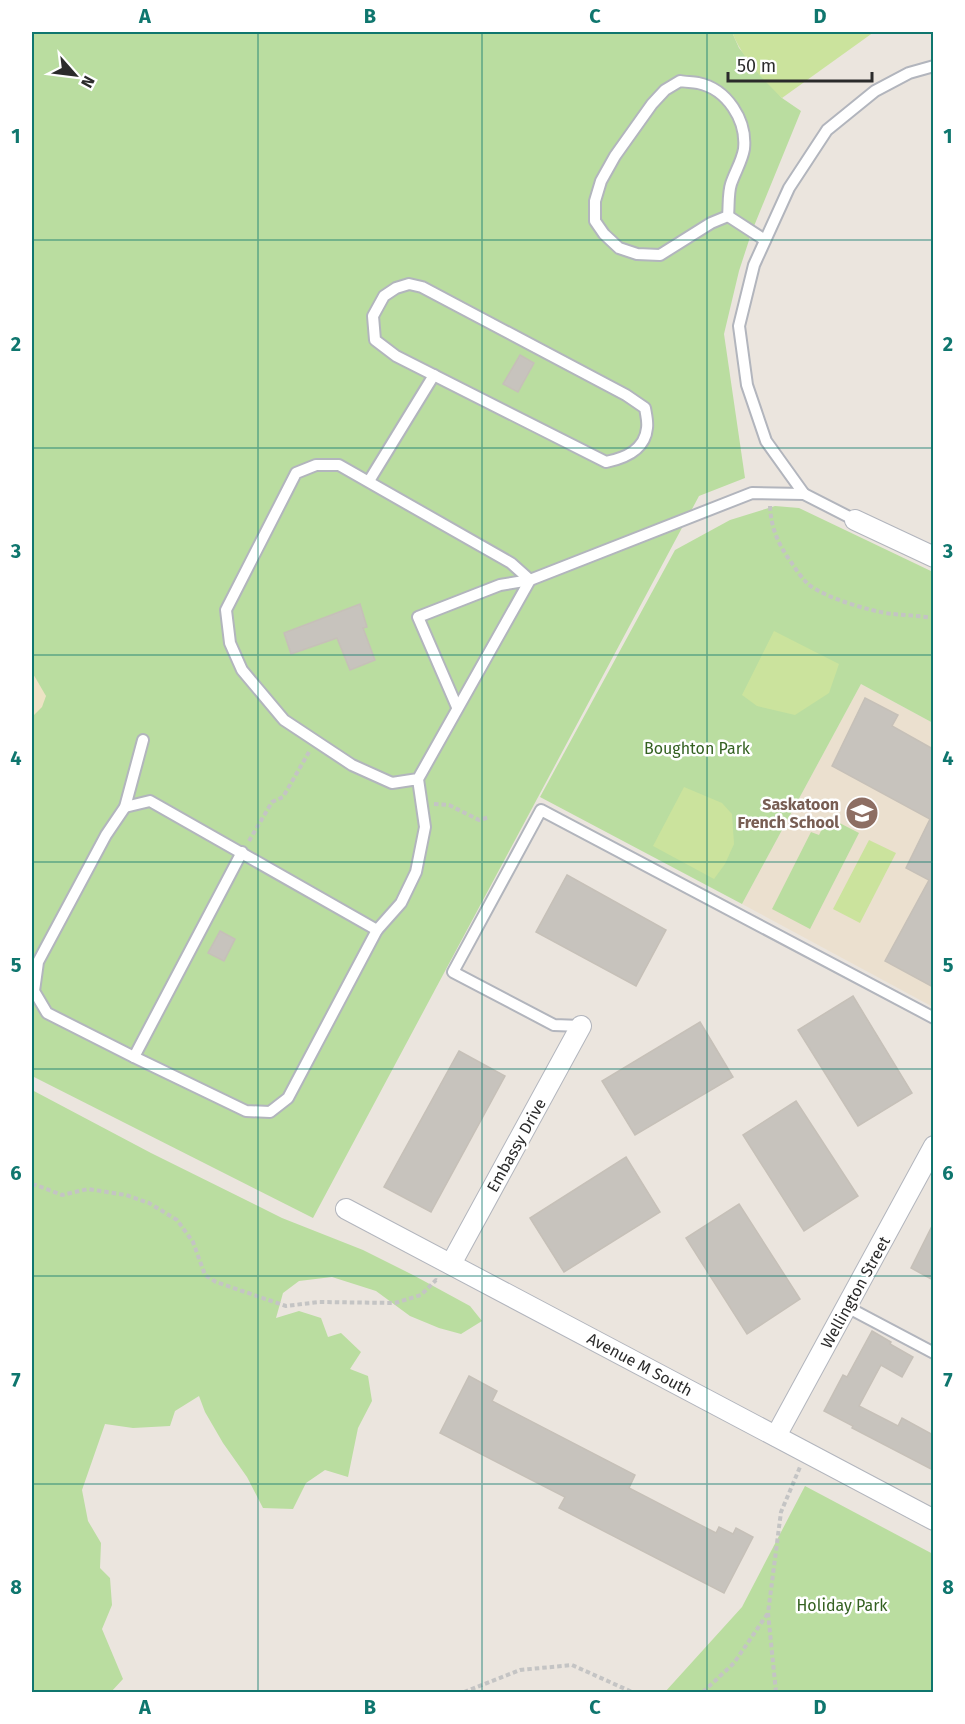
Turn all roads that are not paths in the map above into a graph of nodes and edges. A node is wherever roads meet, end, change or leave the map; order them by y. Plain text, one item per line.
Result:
1 (933, 66) edge
2 (728, 216) junction
3 (765, 240) junction
4 (434, 375) junction
5 (369, 481) junction
6 (804, 494) junction
7 (855, 519) joint
8 (933, 557) edge
9 (530, 580) junction
10 (457, 707) junction
11 (143, 740) dead end
12 (418, 778) junction
13 (125, 807) junction
14 (242, 852) junction
15 (377, 930) junction
16 (933, 1018) edge
17 (581, 1026) joint
18 (134, 1058) junction
19 (933, 1146) edge
20 (926, 1177) edge
21 (346, 1209) dead end
22 (451, 1264) junction
23 (847, 1307) junction
24 (933, 1353) edge
25 (776, 1436) junction
26 (933, 1520) edge

1 - 3 lane
2 - 2 lane
2 - 3 lane
3 - 6 lane
4 - 4 lane
4 - 5 lane
5 - 9 lane
5 - 12 lane
6 - 7 lane
6 - 9 lane
7 - 8 street
9 - 10 lane
9 - 10 lane
10 - 12 lane
11 - 13 lane
12 - 15 lane
13 - 14 lane
13 - 18 lane
14 - 15 lane
14 - 18 lane
15 - 18 lane
16 - 17 lane
17 - 22 street, Embassy Drive
19 - 20 street, Wellington Street
20 - 23 street, Wellington Street
21 - 22 street, Avenue M South
22 - 25 street, Avenue M South
23 - 24 lane
23 - 25 street, Wellington Street
25 - 26 street, Avenue M South

